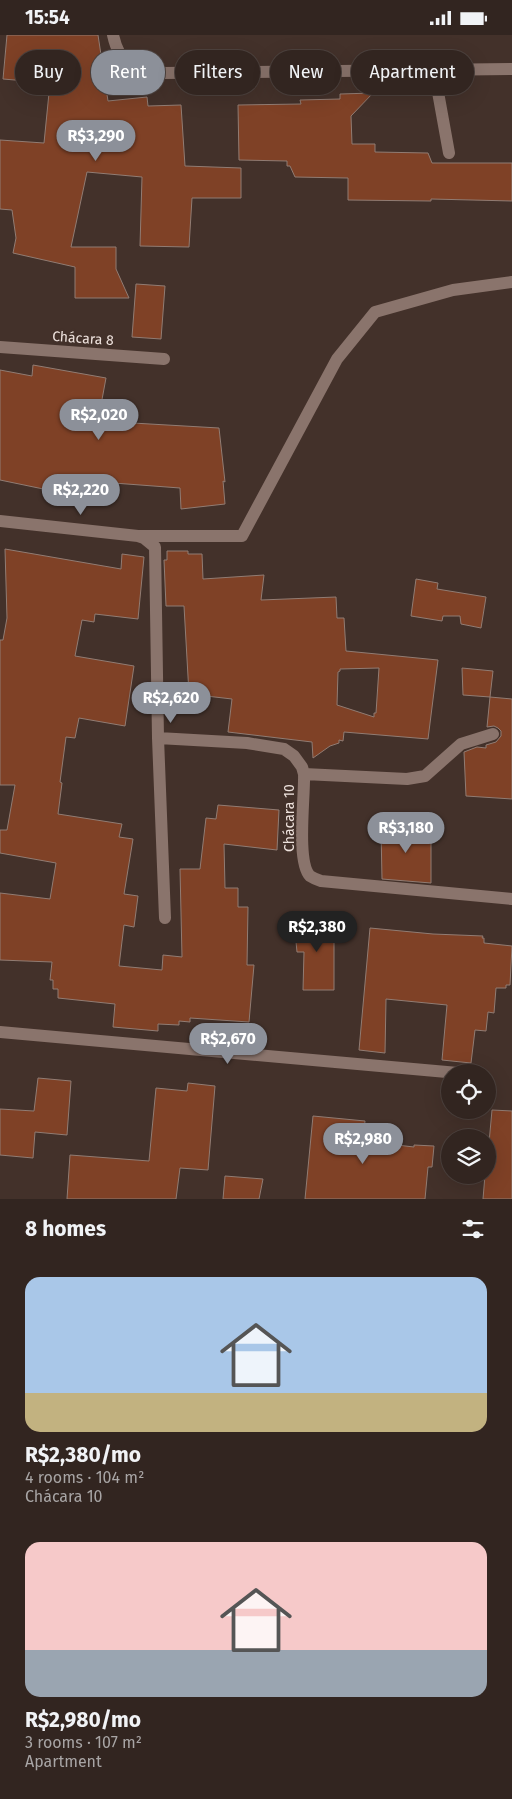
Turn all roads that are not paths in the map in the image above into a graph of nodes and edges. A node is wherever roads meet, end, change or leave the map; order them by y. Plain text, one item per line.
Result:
1 (112, 35) edge
2 (474, 69) edge
3 (512, 69) edge
4 (351, 71) edge
5 (439, 95) edge
6 (449, 153) dead end
7 (512, 282) edge
8 (0, 347) edge
9 (164, 359) dead end
10 (0, 521) edge
11 (138, 536) junction
12 (493, 734) dead end
13 (158, 738) junction
14 (304, 774) junction
15 (512, 899) edge
16 (165, 918) dead end
17 (0, 1032) edge
18 (441, 1071) edge

1 - 4 street
2 - 3 street
5 - 6 street
7 - 11 street
8 - 9 street, Chácara 8
10 - 11 street
11 - 13 street
12 - 14 street
13 - 14 street, Chácara 10
13 - 16 street
14 - 15 street, Chácara 10
17 - 18 street

